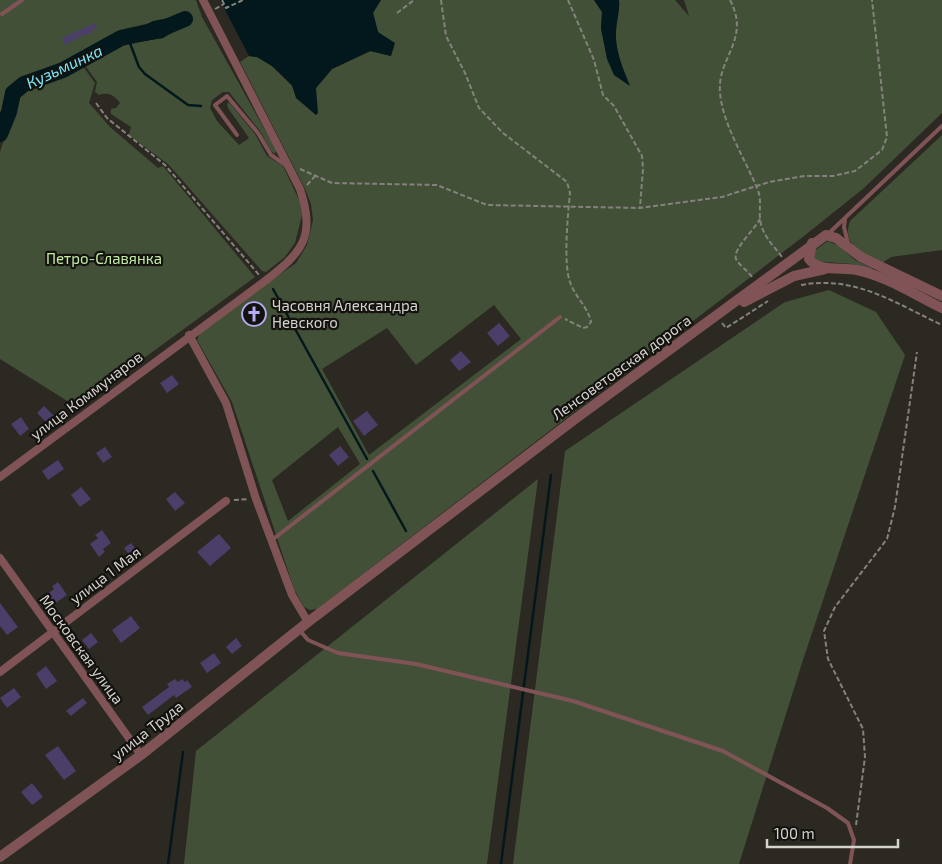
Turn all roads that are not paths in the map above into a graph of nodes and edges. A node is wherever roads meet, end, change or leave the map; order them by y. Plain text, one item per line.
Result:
1 (22, 0) edge
2 (203, 0) edge
3 (2, 14) dead end
4 (942, 126) edge
5 (237, 135) dead end
6 (289, 167) junction
7 (845, 219) junction
8 (826, 235) junction
9 (812, 243) junction
10 (854, 253) junction
11 (831, 267) junction
12 (942, 296) edge
13 (942, 308) edge
14 (717, 316) junction
15 (560, 317) road end
16 (189, 335) junction
17 (0, 477) edge
18 (227, 500) road end
19 (272, 540) junction
20 (0, 558) edge
21 (308, 622) junction
22 (53, 632) junction
23 (302, 633) dead end
24 (0, 672) edge
25 (141, 755) junction
26 (0, 857) edge
27 (850, 864) edge

1 - 3 lane
2 - 6 street, улица Коммунаров
4 - 7 lane, Ленсоветовская дорога
5 - 6 lane
6 - 16 street, улица Коммунаров
7 - 8 lane, Ленсоветовская дорога
7 - 10 lane
8 - 9 street, Ленсоветовская дорога
8 - 10 street
9 - 11 street
9 - 14 street, Ленсоветовская дорога
10 - 12 street
11 - 13 street
11 - 14 street
14 - 21 street, Ленсоветовская дорога
15 - 19 lane
16 - 17 street, улица Коммунаров
16 - 19 street
18 - 22 street, улица 1 Мая
19 - 21 street
20 - 22 street, Московская улица
21 - 25 street, улица Труда
22 - 24 street, улица 1 Мая
22 - 25 street, Московская улица
23 - 27 lane
25 - 26 street, улица Труда

